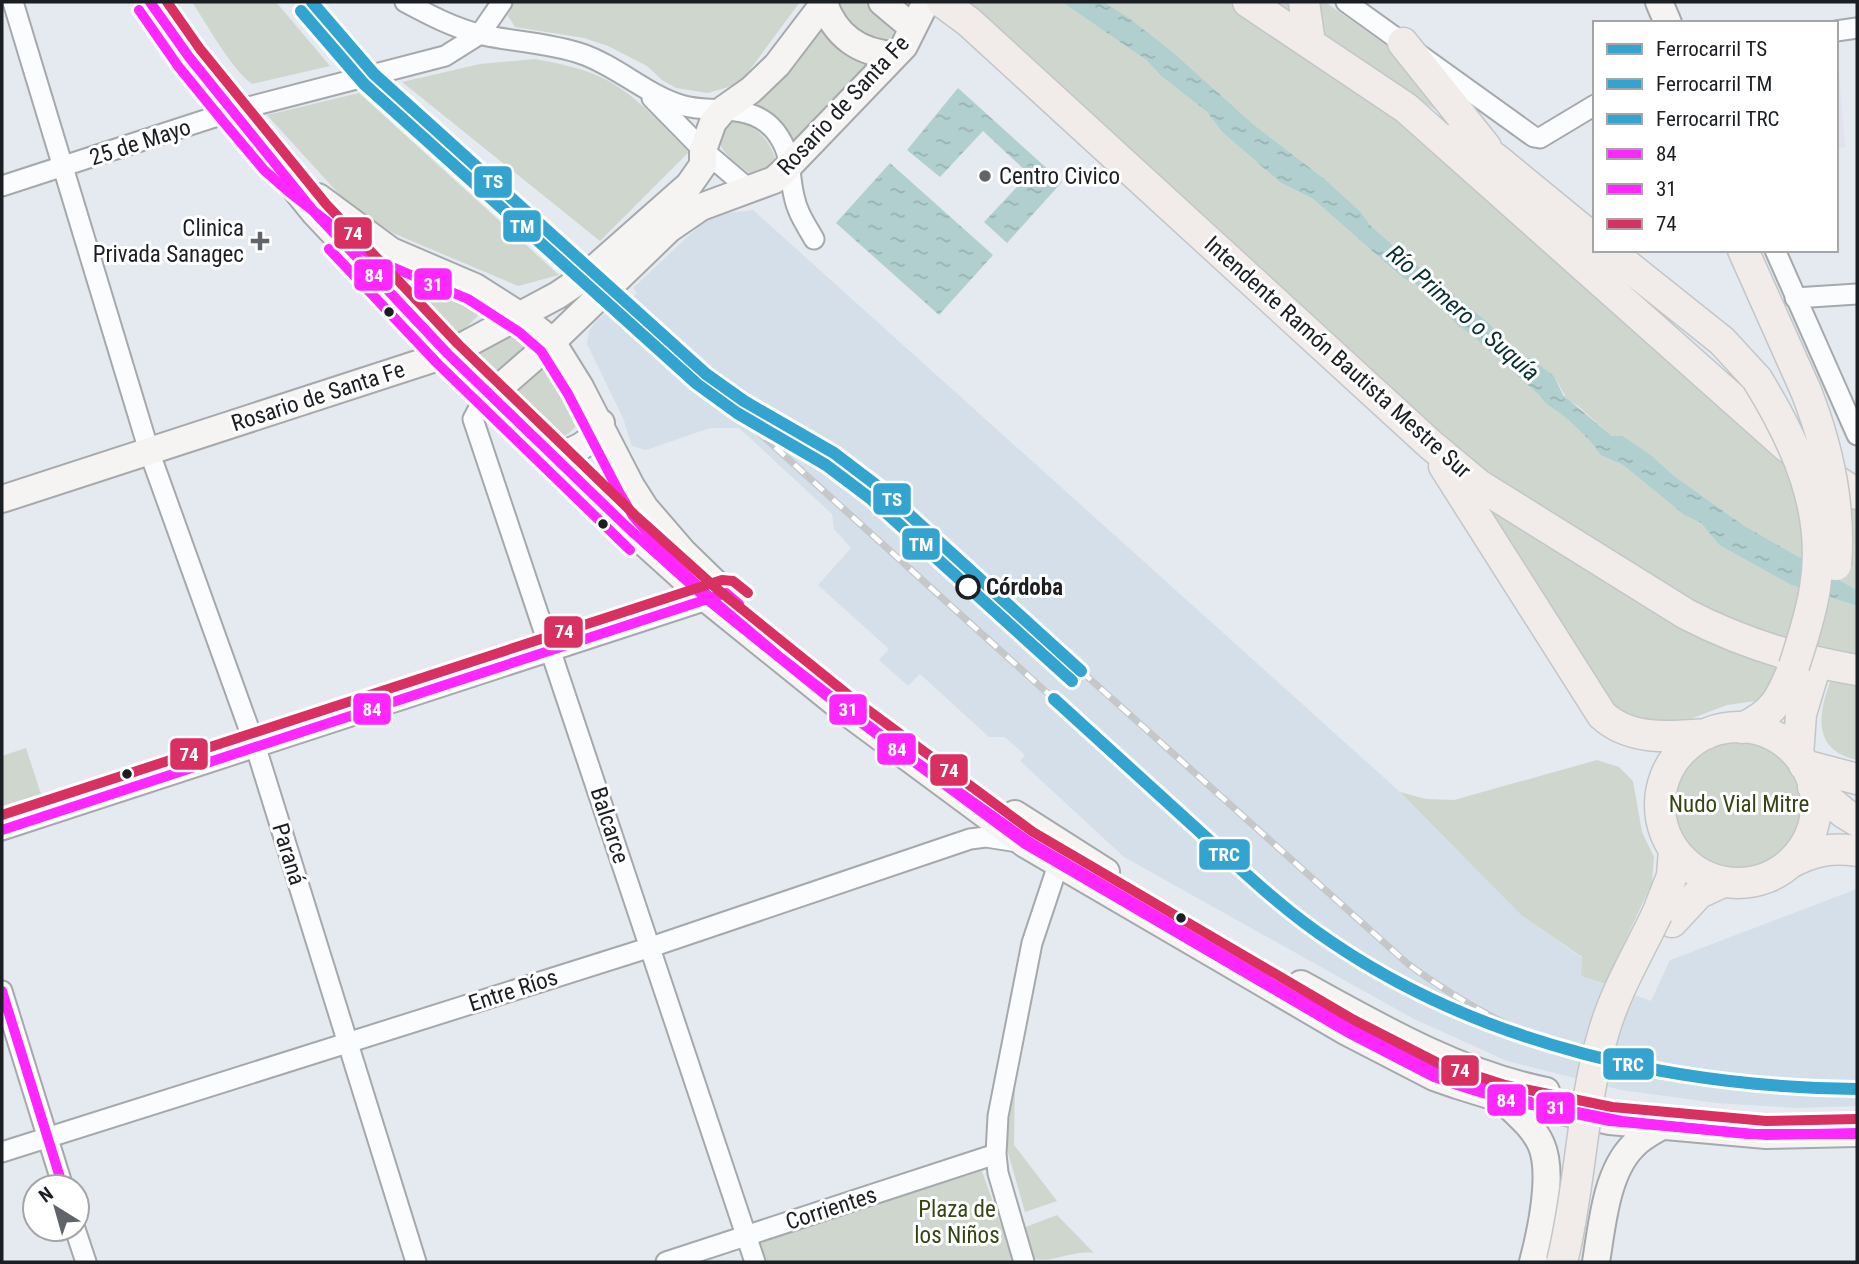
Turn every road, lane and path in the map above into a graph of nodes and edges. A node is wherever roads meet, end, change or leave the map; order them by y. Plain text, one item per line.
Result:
1 (13, 2) edge
2 (150, 2) edge
3 (405, 2) edge
4 (502, 2) edge
5 (825, 2) edge
6 (882, 2) edge
7 (1248, 2) edge
8 (1304, 2) edge
9 (1346, 2) edge
10 (1659, 2) edge
11 (926, 10) edge
12 (1667, 21) edge
13 (1857, 29) edge
14 (1838, 31) edge
15 (480, 34) junction
16 (1310, 43) junction
17 (1403, 43) junction
18 (894, 54) junction
19 (637, 82) junction
20 (1593, 106) edge
21 (1406, 108) junction
22 (724, 109) junction
23 (233, 111) junction
24 (704, 150) junction
25 (1495, 158) junction
26 (274, 160) junction
27 (790, 162) junction
28 (62, 167) junction
29 (2, 186) edge
30 (750, 190) junction
31 (1593, 238) edge
32 (814, 239) dead end
33 (1611, 252) edge
34 (1744, 252) edge
35 (1776, 252) edge
36 (1857, 294) edge
37 (1796, 298) junction
38 (587, 307) junction
39 (519, 315) junction
40 (552, 342) junction
41 (448, 354) junction
42 (580, 387) junction
43 (491, 395) junction
44 (1760, 423) junction
45 (601, 424) junction
46 (1854, 429) edge
47 (1431, 445) junction
48 (149, 451) junction
49 (551, 454) junction
50 (1857, 494) edge
51 (2, 499) edge
52 (717, 596) junction
53 (552, 650) junction
54 (1804, 669) junction
55 (1857, 670) edge
56 (1742, 728) junction
57 (1706, 734) junction
58 (256, 747) junction
59 (1805, 769) junction
60 (1857, 779) edge
61 (1857, 821) edge
62 (2, 830) edge
63 (1025, 844) junction
64 (1674, 850) junction
65 (1857, 851) edge
66 (1062, 857) junction
67 (1789, 863) junction
68 (1723, 882) junction
69 (1664, 918) junction
70 (651, 947) junction
71 (2, 991) edge
72 (348, 1043) junction
73 (1502, 1099) junction
74 (1569, 1104) junction
75 (1857, 1120) edge
76 (1660, 1127) junction
77 (1857, 1133) edge
78 (47, 1138) junction
79 (1544, 1151) junction
80 (2, 1152) edge
81 (996, 1154) junction
82 (58, 1173) edge
83 (746, 1236) junction
84 (80, 1243) edge
85 (86, 1262) edge
86 (416, 1262) edge
87 (666, 1262) edge
88 (755, 1262) edge
89 (1024, 1262) edge
90 (1533, 1262) edge
91 (1562, 1262) edge
92 (1582, 1262) edge
93 (1596, 1262) edge

1 - 28 street, Paraná
2 - 23 main road
3 - 15 street
4 - 15 street, 25 de Mayo
5 - 18 main road
5 - 22 main road, Rosario de Santa Fe
6 - 11 main road
7 - 16 main road
8 - 16 main road
9 - 17 street
10 - 12 main road
11 - 18 main road, Rosario de Santa Fe
11 - 47 main road, Intendente Ramón Bautista Mestre Sur
13 - 14 street
15 - 19 street
15 - 23 street, 25 de Mayo
16 - 21 main road
17 - 20 street
17 - 25 main road
18 - 27 main road, Rosario de Santa Fe
19 - 22 street
19 - 24 street
21 - 25 main road
21 - 44 main road
22 - 24 main road, Rosario de Santa Fe
22 - 27 street
23 - 26 main road
23 - 28 street, 25 de Mayo
24 - 30 street
24 - 39 main road, Rosario de Santa Fe
25 - 31 main road
26 - 39 main road
26 - 41 main road
27 - 30 main road, Rosario de Santa Fe
27 - 32 street
28 - 29 street, 25 de Mayo
28 - 48 street, Paraná
30 - 38 main road, Rosario de Santa Fe
33 - 54 main road, bridge
34 - 54 main road, bridge
35 - 37 street
36 - 37 street
37 - 46 street
38 - 40 main road, Rosario de Santa Fe
38 - 42 main road
39 - 40 main road
39 - 41 main road, Rosario de Santa Fe
40 - 42 main road
40 - 43 main road, Rosario de Santa Fe
41 - 43 main road
41 - 48 main road, Rosario de Santa Fe
42 - 45 main road
43 - 49 main road
43 - 53 street, Balcarce
44 - 46 street
44 - 50 main road
45 - 49 main road
45 - 52 main road
47 - 55 main road, Intendente Ramón Bautista Mestre Sur
47 - 57 main road
48 - 51 main road, Rosario de Santa Fe
48 - 58 street, Paraná
49 - 52 main road
52 - 53 street
52 - 63 main road
52 - 66 main road
53 - 58 street
53 - 70 street, Balcarce
54 - 56 main road
54 - 59 main road
56 - 57 main road
56 - 59 main road
57 - 64 main road
58 - 62 street
58 - 72 street, Paraná
59 - 60 main road
59 - 61 main road
59 - 67 main road
63 - 66 main road
63 - 70 street, Entre Ríos
64 - 68 main road
64 - 69 main road
65 - 67 main road
66 - 73 main road
66 - 74 main road
66 - 81 street
67 - 68 main road
68 - 69 main road
69 - 91 main road, bridge
69 - 92 main road
70 - 72 street, Entre Ríos
70 - 83 street, Balcarce
71 - 78 street
72 - 78 street, Entre Ríos
72 - 86 street, Paraná
73 - 74 main road
73 - 79 main road
74 - 75 main road
74 - 76 main road
74 - 79 main road
76 - 77 main road
76 - 93 main road
78 - 80 street, Entre Ríos
78 - 82 street
79 - 90 main road
81 - 83 street, Corrientes
81 - 89 street
83 - 87 street, Corrientes
83 - 88 street, Balcarce
84 - 85 street

